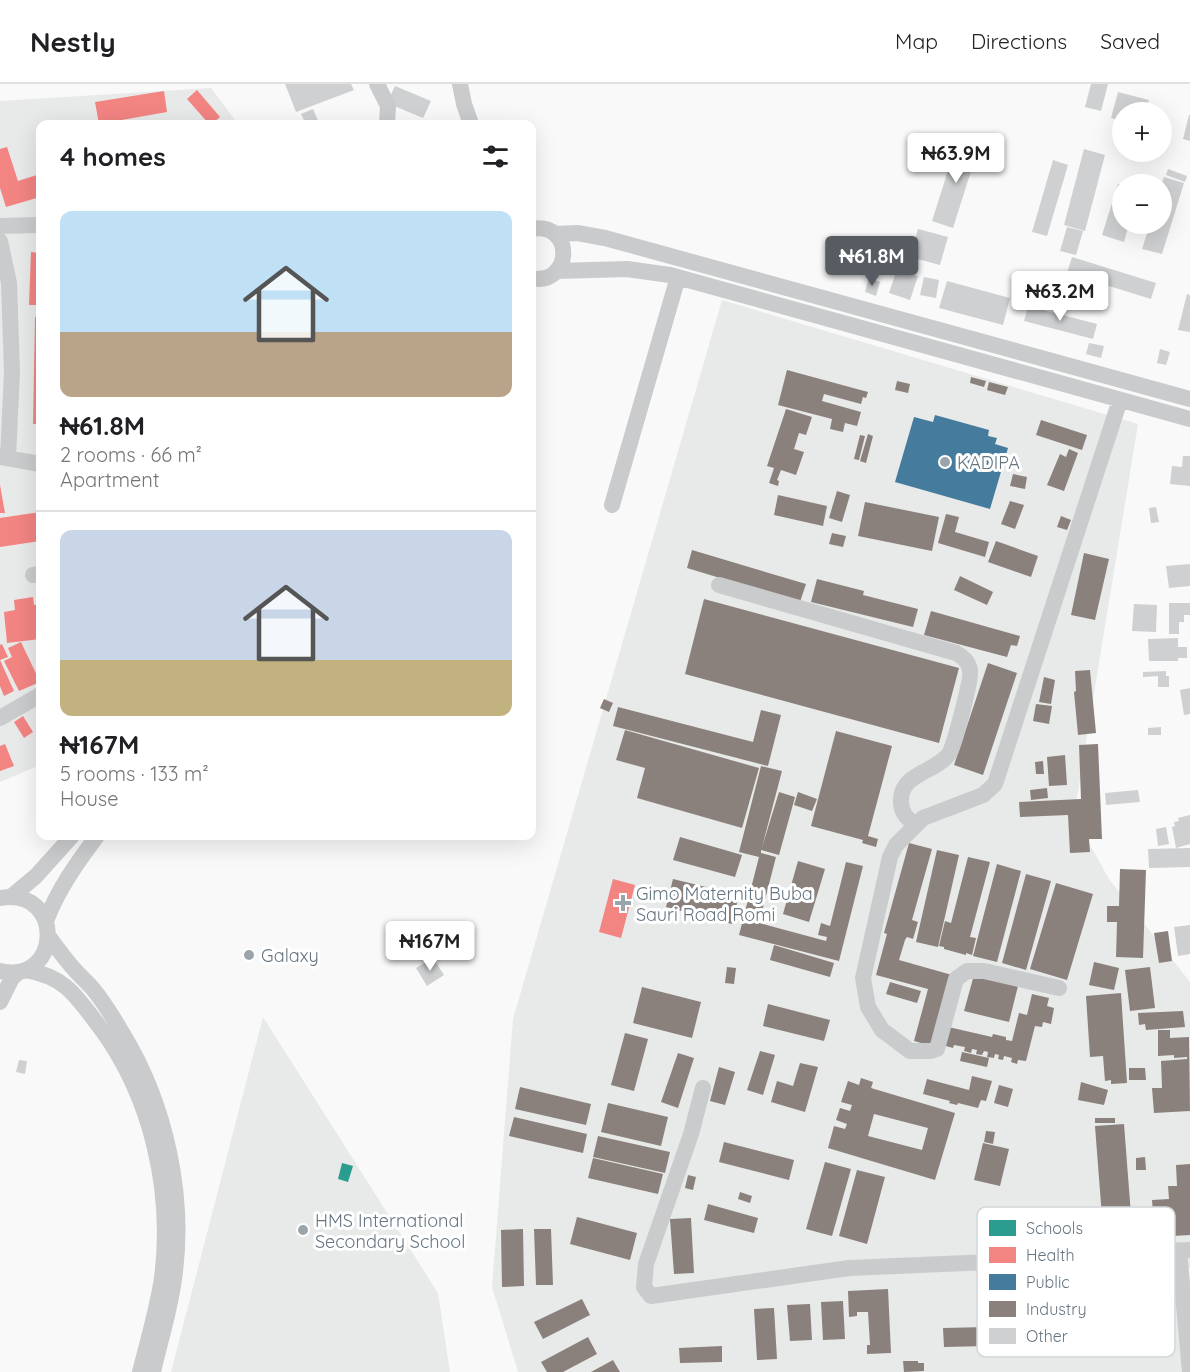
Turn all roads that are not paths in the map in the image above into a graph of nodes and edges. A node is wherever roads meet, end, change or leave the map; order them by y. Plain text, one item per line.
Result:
1 (376, 84) edge
2 (460, 84) edge
3 (387, 120) edge
4 (470, 120) edge
5 (36, 225) edge
6 (0, 226) edge
7 (540, 227) edge
8 (0, 241) edge
9 (556, 271) junction
10 (678, 277) junction
11 (536, 278) edge
12 (1190, 399) edge
13 (1120, 400) junction
14 (1190, 419) edge
15 (4, 457) edge
16 (36, 463) edge
17 (612, 505) dead end
18 (719, 585) dead end
19 (36, 697) edge
20 (2, 712) edge
21 (916, 825) junction
22 (68, 840) edge
23 (94, 840) edge
24 (5, 897) edge
25 (47, 929) junction
26 (0, 971) edge
27 (22, 971) junction
28 (1059, 988) dead end
29 (0, 1002) edge
30 (703, 1088) dead end
31 (1185, 1250) edge
32 (977, 1263) edge
33 (140, 1372) edge
34 (153, 1372) edge
35 (1190, 1372) edge

1 - 3 street
2 - 4 street
5 - 6 street
7 - 9 street
7 - 12 street
8 - 15 street
9 - 10 street
9 - 11 street
10 - 13 street
10 - 17 street
13 - 14 street
13 - 21 street
15 - 16 street
18 - 21 street
19 - 20 street
21 - 28 street
22 - 24 street
23 - 25 street
24 - 25 street
25 - 27 street
25 - 34 street
26 - 27 street
27 - 29 street
27 - 33 street
30 - 32 street
31 - 35 street

